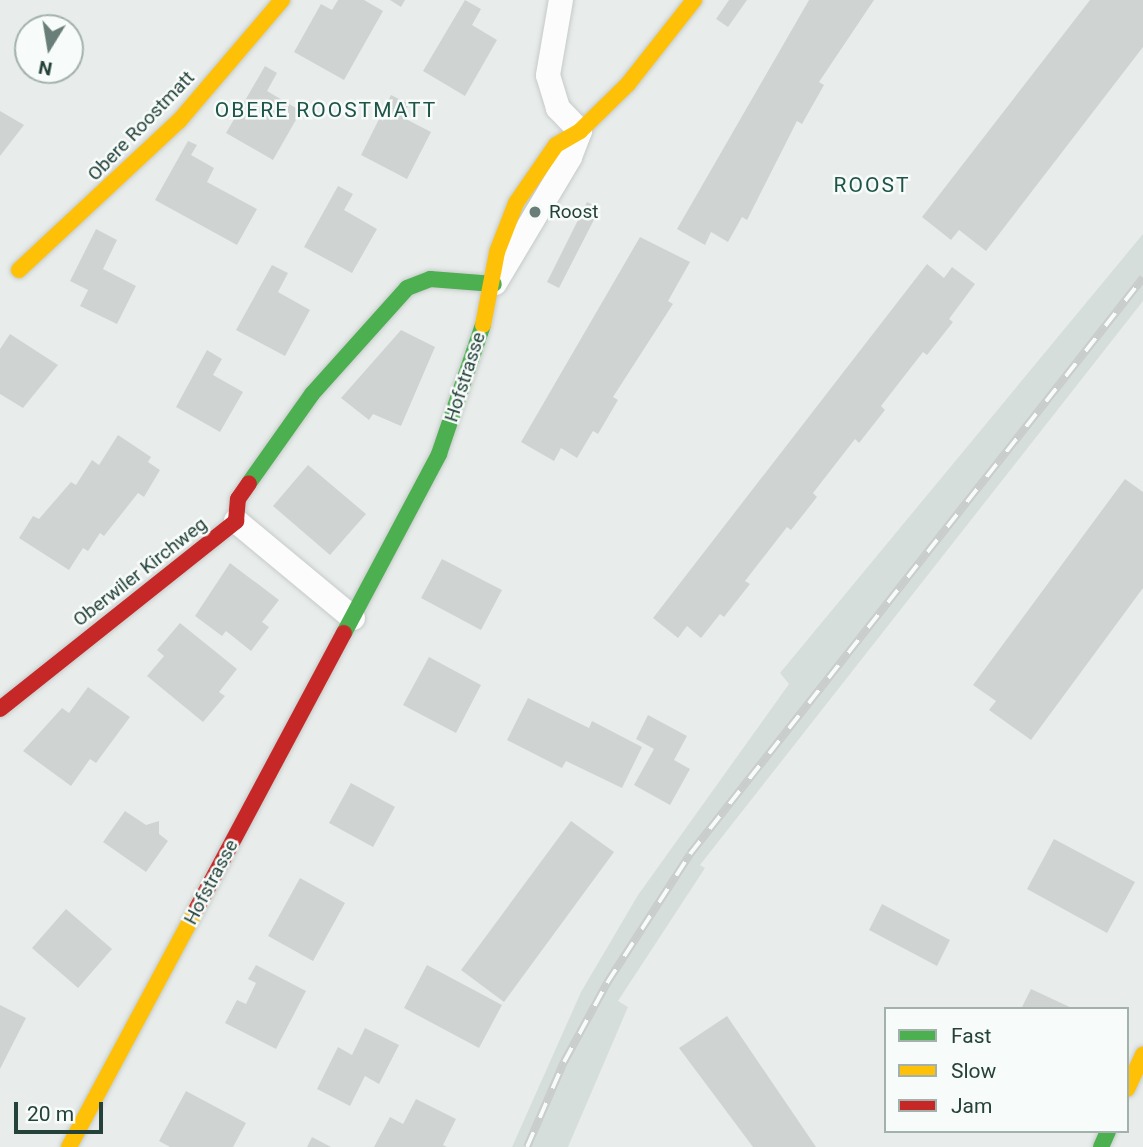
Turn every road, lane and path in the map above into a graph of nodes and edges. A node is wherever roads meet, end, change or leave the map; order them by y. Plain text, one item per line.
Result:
1 (282, 0) edge
2 (561, 0) edge
3 (694, 0) edge
4 (580, 131) junction
5 (19, 270) dead end
6 (494, 284) junction
7 (236, 520) junction
8 (353, 618) junction
9 (0, 709) edge
10 (1143, 1054) edge
11 (1129, 1085) edge
12 (69, 1147) edge

1 - 5 street, Obere Roostmatt
2 - 4 street
3 - 4 street, Hofstrasse
4 - 6 street, Hofstrasse
6 - 7 street, Oberwiler Kirchweg
6 - 8 street, Hofstrasse
7 - 8 street
7 - 9 street, Oberwiler Kirchweg
8 - 12 street, Hofstrasse
10 - 11 street

